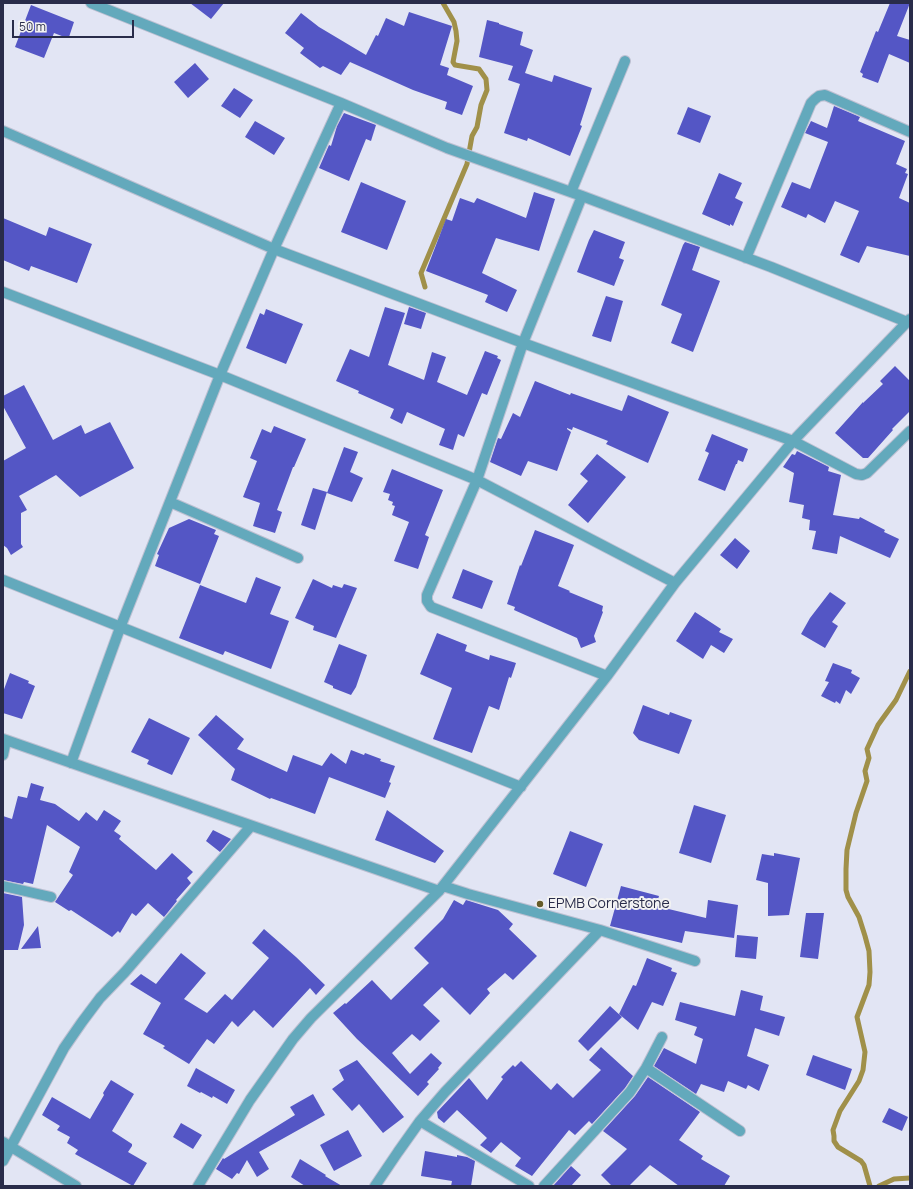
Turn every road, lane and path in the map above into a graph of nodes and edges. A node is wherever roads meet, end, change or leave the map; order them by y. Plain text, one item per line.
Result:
1 (91, 3) edge
2 (625, 61) dead end
3 (341, 103) junction
4 (3, 131) edge
5 (910, 132) edge
6 (571, 192) junction
7 (582, 196) junction
8 (274, 249) junction
9 (746, 258) junction
10 (3, 292) edge
11 (908, 320) edge
12 (523, 343) junction
13 (220, 375) junction
14 (910, 431) edge
15 (793, 441) junction
16 (477, 480) junction
17 (170, 502) junction
18 (298, 558) dead end
19 (3, 580) edge
20 (675, 583) junction
21 (120, 628) junction
22 (607, 676) junction
23 (5, 740) edge
24 (3, 754) edge
25 (71, 763) junction
26 (521, 787) junction
27 (251, 826) junction
28 (3, 886) edge
29 (441, 888) junction
30 (51, 897) dead end
31 (600, 930) junction
32 (695, 961) dead end
33 (662, 1037) dead end
34 (646, 1068) junction
35 (420, 1121) junction
36 (740, 1131) dead end
37 (7, 1145) edge
38 (3, 1161) edge
39 (76, 1186) edge
40 (198, 1186) edge
41 (375, 1186) edge
42 (529, 1186) edge
43 (544, 1186) edge

1 - 3 street
2 - 6 street
3 - 6 street
3 - 8 street
4 - 8 street
5 - 9 street
6 - 7 street
7 - 9 street
7 - 12 street
8 - 12 street
8 - 13 street
9 - 11 street
10 - 13 street
11 - 15 street
12 - 15 street
12 - 16 street
13 - 16 street
13 - 17 street
14 - 15 street
15 - 20 street
16 - 20 street
16 - 22 street
17 - 18 street
17 - 21 street
19 - 21 street
20 - 22 street
21 - 25 street
21 - 26 street
22 - 26 street
23 - 24 street
23 - 25 street
25 - 27 street
26 - 29 street
27 - 29 street
27 - 37 street
28 - 30 street
29 - 31 street
29 - 40 street
31 - 32 street
31 - 35 street
33 - 34 street
34 - 36 street
34 - 43 street
35 - 41 street
35 - 42 street
37 - 38 street
37 - 39 street

